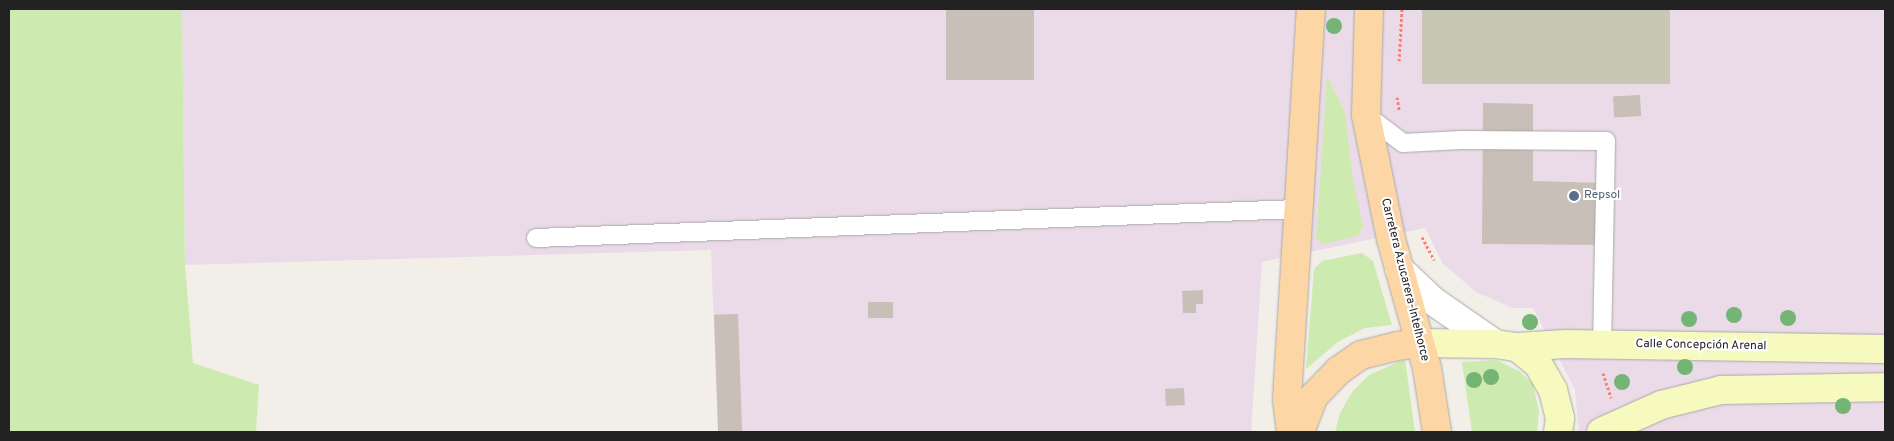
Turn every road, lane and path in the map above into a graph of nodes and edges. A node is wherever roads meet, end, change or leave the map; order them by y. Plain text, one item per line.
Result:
1 (1311, 9) edge
2 (1369, 9) edge
3 (1402, 9) edge
4 (1398, 65) dead end
5 (1397, 93) dead end
6 (1366, 116) junction
7 (1403, 144) junction
8 (1298, 209) junction
9 (1420, 232) dead end
10 (536, 238) dead end
11 (1438, 268) dead end
12 (1399, 269) junction
13 (1419, 344) junction
14 (1593, 344) junction
15 (1506, 345) junction
16 (1885, 349) edge
17 (1885, 387) edge
18 (1611, 427) edge
19 (1291, 432) edge
20 (1300, 432) edge
21 (1437, 432) edge
22 (1558, 432) edge

1 - 8 main road
2 - 6 main road, Carretera Azucarera-Intelhorce
3 - 4 path
5 - 7 path
6 - 7 lane
6 - 12 main road, Carretera Azucarera-Intelhorce
7 - 14 lane
8 - 10 lane
8 - 19 main road
9 - 11 path
12 - 13 main road, Carretera Azucarera-Intelhorce
12 - 15 street
13 - 15 main road, Calle Concepción Arenal
13 - 20 main road
13 - 21 main road, Carretera Azucarera-Intelhorce
14 - 15 main road, Calle Concepción Arenal
14 - 16 main road, Calle Concepción Arenal
14 - 18 path
15 - 22 main road
17 - 18 main road

